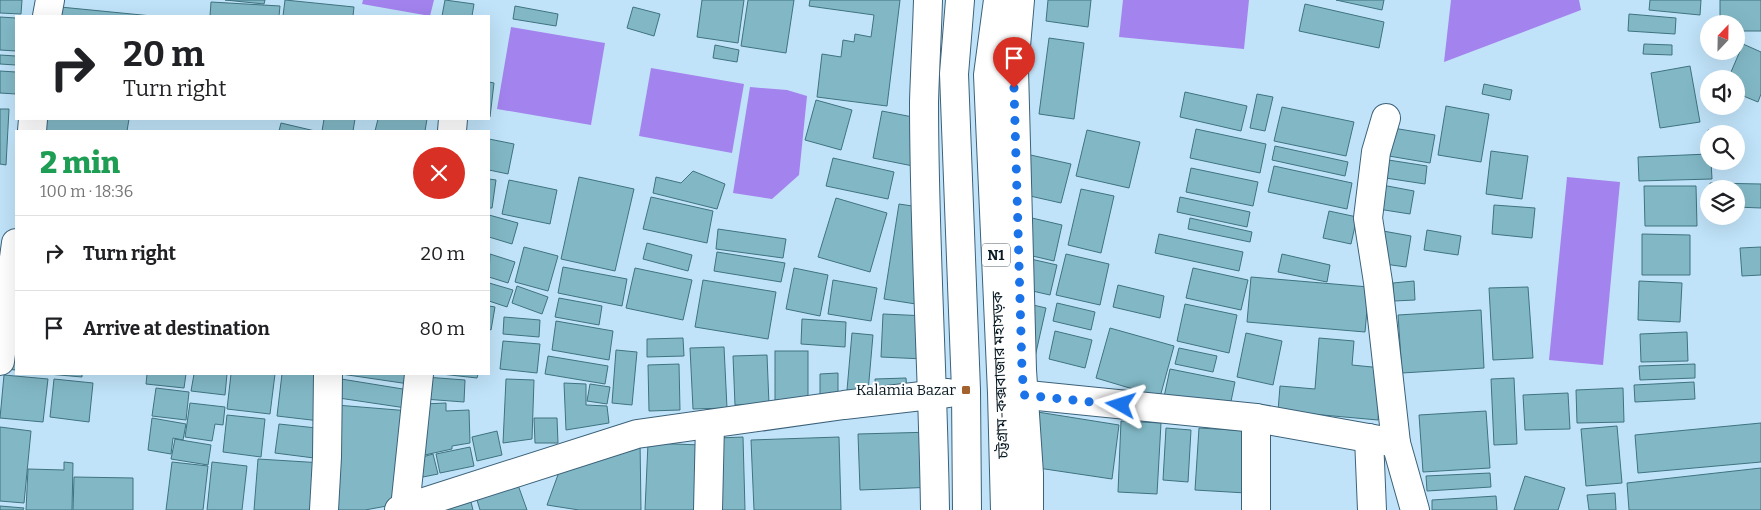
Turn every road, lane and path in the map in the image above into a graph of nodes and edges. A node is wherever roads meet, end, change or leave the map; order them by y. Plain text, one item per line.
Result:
1 (50, 0) edge
2 (928, 0) edge
3 (960, 0) edge
4 (998, 0) edge
5 (1020, 0) edge
6 (48, 15) edge
7 (1386, 118) dead end
8 (15, 250) edge
9 (0, 361) edge
10 (328, 375) edge
11 (419, 375) edge
12 (940, 394) junction
13 (1021, 395) junction
14 (1256, 418) junction
15 (710, 424) junction
16 (1369, 438) junction
17 (1396, 443) junction
18 (402, 509) edge
19 (324, 510) edge
20 (708, 510) edge
21 (935, 510) edge
22 (967, 510) edge
23 (1005, 510) edge
24 (1029, 510) edge
25 (1256, 510) edge
26 (1372, 510) edge
27 (1414, 510) edge

1 - 6 main road
2 - 12 main road
3 - 22 main road, N1
4 - 23 main road, চট্টগ্রাম-কক্সবাজার মহাসড়ক / N1
5 - 13 main road
7 - 17 main road
8 - 9 main road
10 - 19 main road
11 - 18 main road
12 - 15 main road
12 - 21 main road
13 - 14 main road
13 - 24 main road
14 - 16 main road
14 - 25 main road
15 - 18 main road
15 - 20 main road
16 - 17 main road
16 - 26 main road
17 - 27 main road

